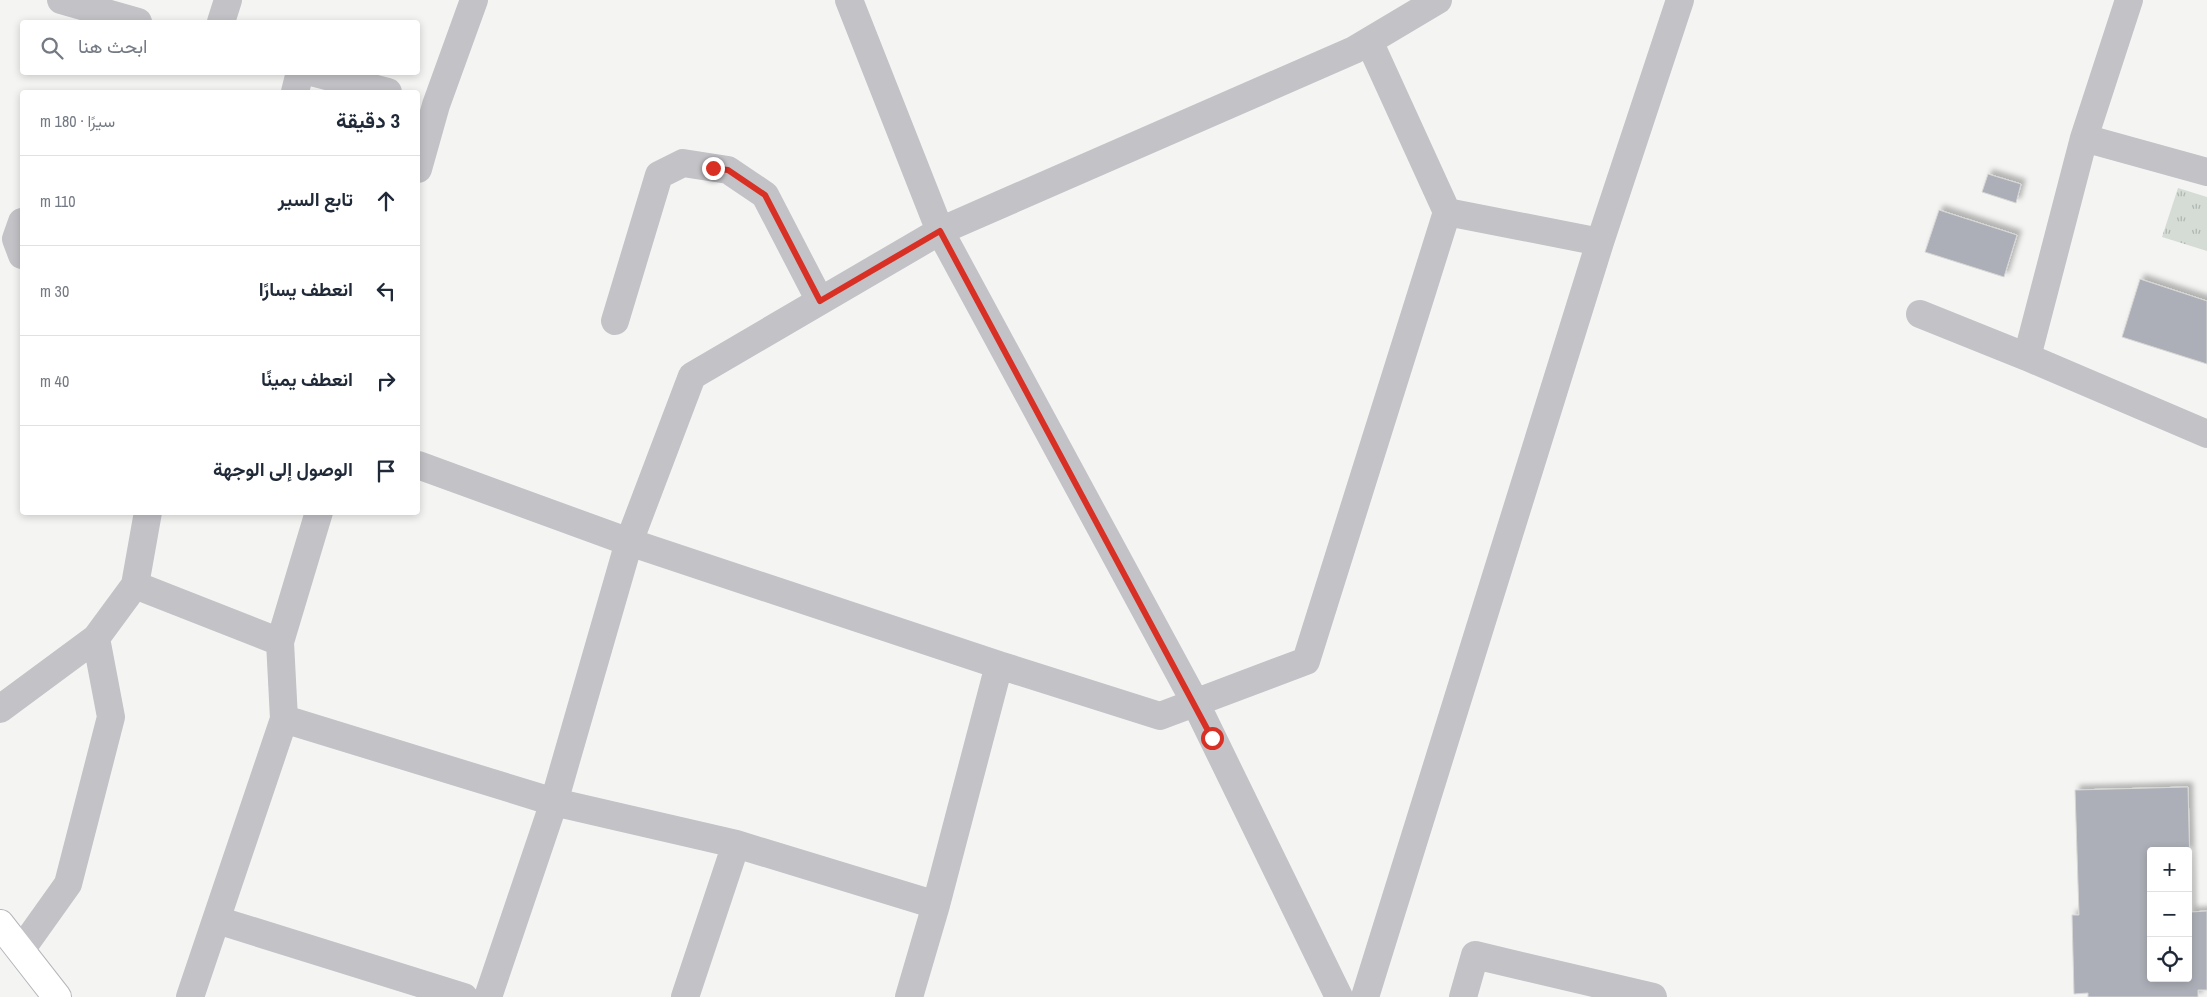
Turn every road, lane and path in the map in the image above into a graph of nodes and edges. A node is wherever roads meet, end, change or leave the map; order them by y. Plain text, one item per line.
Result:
1 (61, 0) edge
2 (228, 0) edge
3 (474, 0) edge
4 (849, 0) edge
5 (1438, 0) edge
6 (1680, 0) edge
7 (2129, 0) edge
8 (131, 20) edge
9 (222, 20) edge
10 (1369, 40) junction
11 (299, 75) edge
12 (323, 75) edge
13 (296, 90) edge
14 (380, 90) edge
15 (427, 102) edge
16 (2084, 138) junction
17 (420, 154) edge
18 (2207, 172) edge
19 (1447, 212) junction
20 (20, 228) edge
21 (940, 231) junction
22 (1600, 242) junction
23 (20, 250) edge
24 (820, 301) junction
25 (1920, 314) dead end
26 (615, 321) dead end
27 (2027, 357) junction
28 (2207, 434) edge
29 (420, 466) edge
30 (147, 515) edge
31 (318, 515) edge
32 (629, 542) junction
33 (135, 585) junction
34 (96, 638) junction
35 (280, 642) junction
36 (999, 665) junction
37 (1196, 704) junction
38 (0, 709) edge
39 (284, 719) junction
40 (554, 802) junction
41 (736, 844) junction
42 (936, 905) junction
43 (217, 920) junction
44 (0, 924) edge
45 (21, 950) junction
46 (57, 997) edge
47 (190, 997) edge
48 (464, 997) edge
49 (488, 997) edge
50 (685, 997) edge
51 (909, 997) edge
52 (1339, 997) edge
53 (1365, 997) edge
54 (1463, 997) edge
55 (1653, 997) edge

1 - 8 street
2 - 9 street
3 - 15 street
4 - 21 street
5 - 10 street
6 - 22 street
7 - 16 street
10 - 19 street
10 - 21 street
11 - 13 street
12 - 14 street
15 - 17 street
16 - 18 street
16 - 27 street
19 - 22 street
19 - 37 street
20 - 23 street
21 - 24 street
21 - 37 street
22 - 53 street
24 - 26 street
24 - 32 street
25 - 27 street
27 - 28 street
29 - 32 street
30 - 33 street
31 - 35 street
32 - 36 street
32 - 40 street
33 - 34 street
33 - 35 street
34 - 38 street
34 - 45 street
35 - 39 street
36 - 37 street
36 - 42 street
37 - 52 street
39 - 40 street
39 - 43 street
40 - 41 street
40 - 49 street
41 - 42 street
41 - 50 street
42 - 51 street
43 - 47 street
43 - 48 street
44 - 45 main road
45 - 46 main road
54 - 55 street

